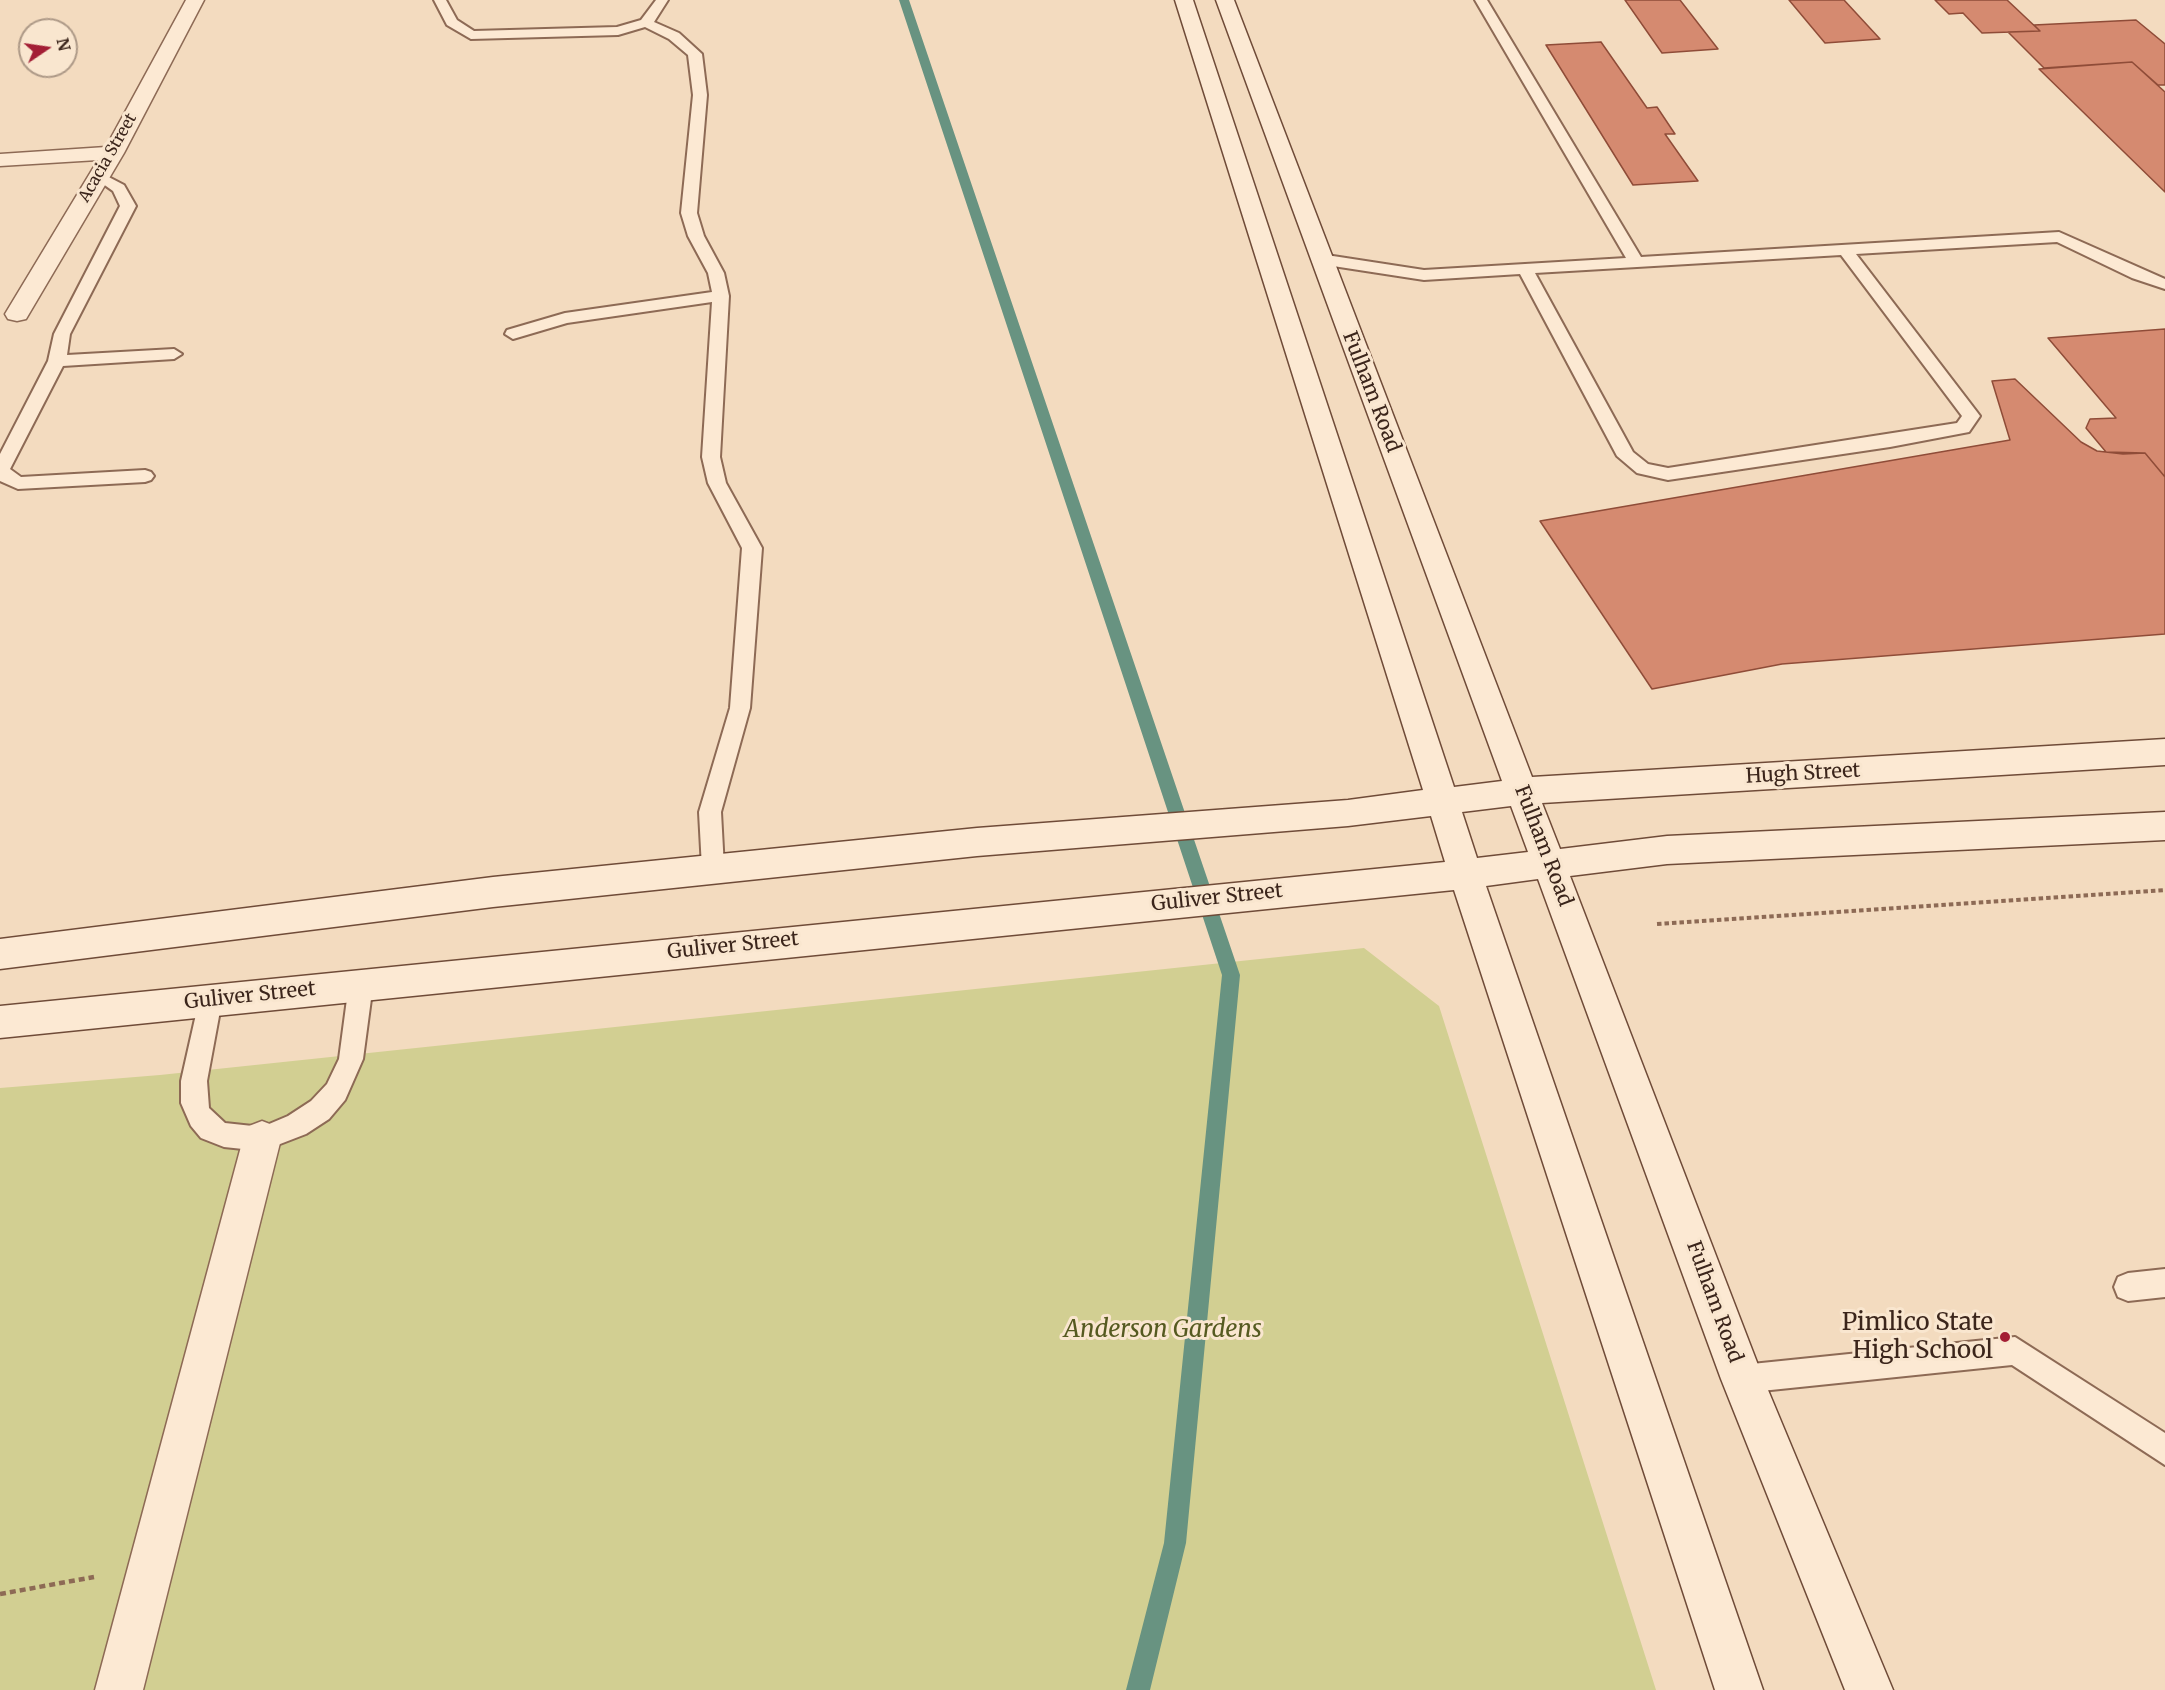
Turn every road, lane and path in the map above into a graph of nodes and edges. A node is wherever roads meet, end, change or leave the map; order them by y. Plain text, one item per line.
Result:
1 (195, 0) edge
2 (440, 0) edge
3 (662, 0) edge
4 (1184, 0) edge
5 (1225, 0) edge
6 (1481, 0) edge
7 (646, 23) junction
8 (112, 153) junction
9 (0, 160) edge
10 (99, 176) junction
11 (1845, 250) junction
12 (1320, 259) junction
13 (1636, 262) junction
14 (1525, 269) junction
15 (2165, 284) edge
16 (721, 296) junction
17 (17, 314) dead end
18 (513, 334) dead end
19 (174, 354) dead end
20 (57, 362) junction
21 (145, 476) dead end
22 (2165, 752) edge
23 (1523, 791) junction
24 (1442, 801) junction
25 (2165, 825) edge
26 (1550, 863) junction
27 (713, 868) junction
28 (1467, 874) junction
29 (2165, 890) edge
30 (1657, 924) dead end
31 (0, 954) edge
32 (361, 984) junction
33 (210, 1000) junction
34 (0, 1022) edge
35 (262, 1139) junction
36 (2165, 1283) edge
37 (2128, 1287) dead end
38 (1742, 1379) junction
39 (2165, 1450) edge
40 (151, 1567) junction
41 (0, 1594) edge
42 (119, 1690) edge
43 (1739, 1690) edge
44 (1869, 1690) edge

1 - 8 street, Acacia Street
2 - 7 lane
3 - 7 lane
4 - 24 street
5 - 12 street, Fulham Road
6 - 13 lane
7 - 16 lane
8 - 9 street
8 - 10 street, Acacia Street
10 - 17 street, Acacia Street
10 - 20 lane
11 - 13 lane
11 - 14 lane
11 - 15 lane
12 - 14 lane
12 - 23 street, Fulham Road
13 - 14 lane
16 - 18 lane
16 - 27 lane
19 - 20 lane
20 - 21 lane
22 - 23 street, Hugh Street
23 - 24 street, Hugh Street
23 - 26 street, Fulham Road
24 - 27 street
24 - 28 street
25 - 26 street
26 - 28 street
26 - 38 street, Fulham Road
27 - 31 street
28 - 32 street, Guliver Street
28 - 43 street
29 - 30 path
32 - 33 street, Guliver Street
32 - 35 lane
33 - 34 street, Guliver Street
33 - 35 lane
35 - 40 street
36 - 37 lane
38 - 39 lane
38 - 44 street, Fulham Road
40 - 41 path
40 - 42 street

